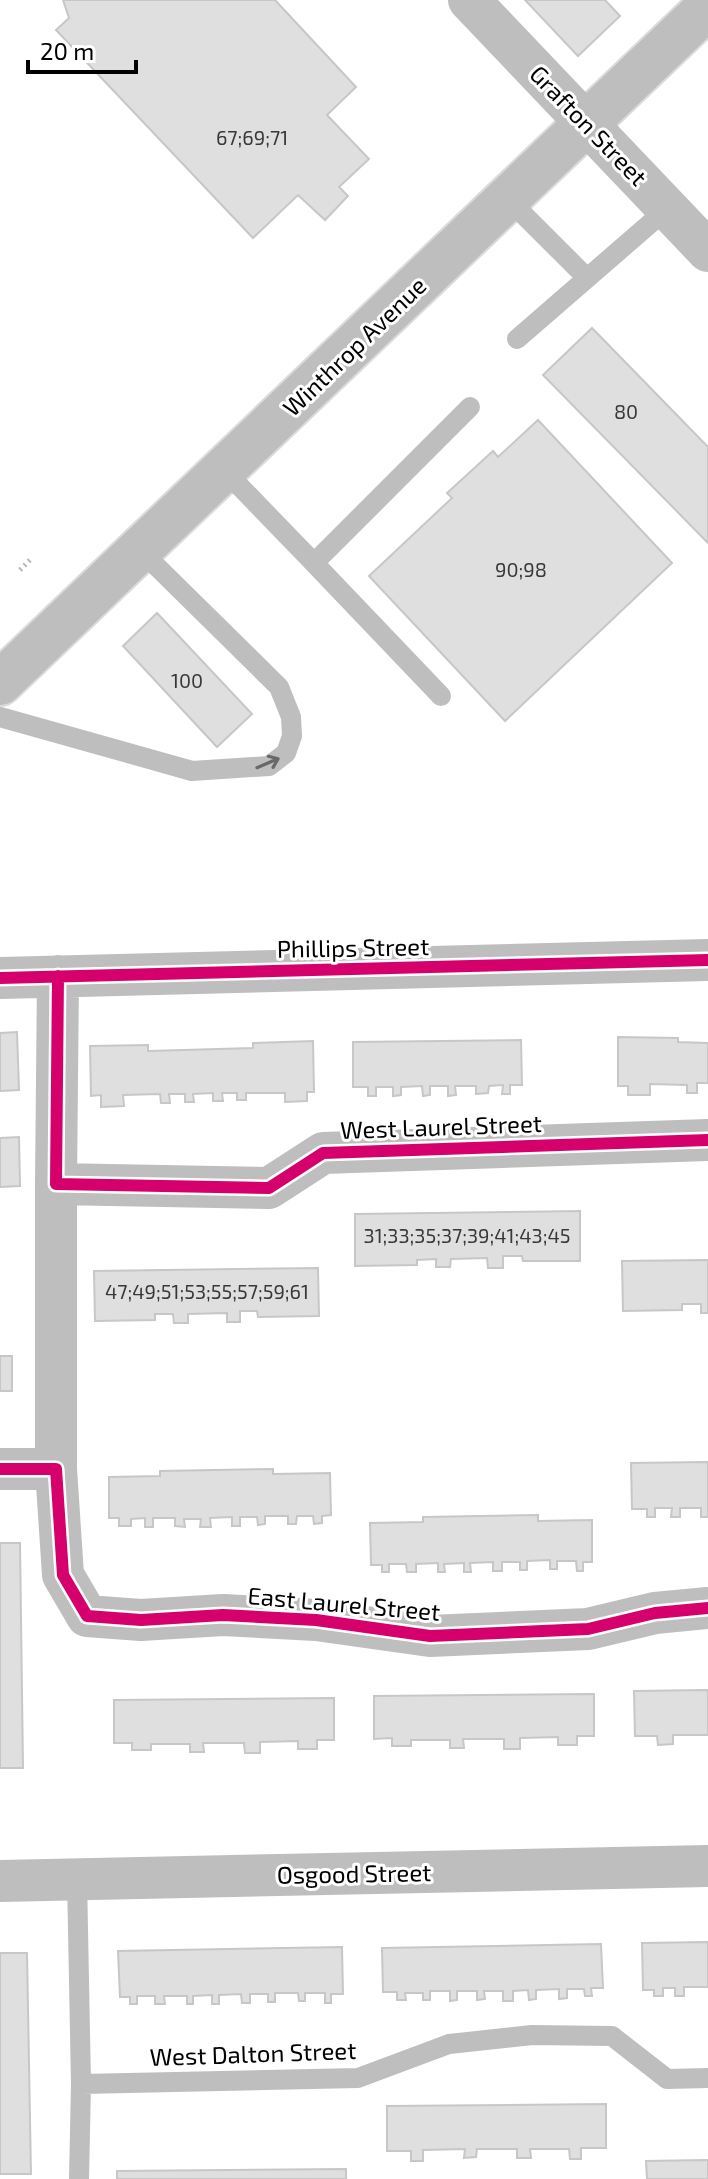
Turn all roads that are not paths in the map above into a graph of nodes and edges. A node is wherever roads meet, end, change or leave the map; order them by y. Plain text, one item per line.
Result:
1 (469, 0) edge
2 (708, 7) edge
3 (587, 123) junction
4 (508, 199) junction
5 (668, 208) junction
6 (708, 251) edge
7 (587, 278) junction
8 (517, 339) dead end
9 (470, 407) dead end
10 (224, 470) junction
11 (140, 550) junction
12 (314, 563) junction
13 (0, 683) edge
14 (441, 696) dead end
15 (0, 717) edge
16 (708, 960) edge
17 (58, 976) junction
18 (0, 978) edge
19 (708, 1140) edge
20 (56, 1184) junction
21 (0, 1469) edge
22 (56, 1469) junction
23 (708, 1608) edge
24 (708, 1866) edge
25 (77, 1877) junction
26 (0, 1881) edge
27 (708, 2078) edge
28 (81, 2084) junction
29 (79, 2179) edge

1 - 3 street, Grafton Street
2 - 3 main road, Winthrop Avenue
3 - 4 main road, Winthrop Avenue
3 - 5 street, Grafton Street
4 - 7 lane
4 - 10 main road, Winthrop Avenue
5 - 6 street, Grafton Street
5 - 7 lane
7 - 8 lane
9 - 12 lane
10 - 11 main road, Winthrop Avenue
10 - 12 lane
11 - 13 main road, Winthrop Avenue
15 -> 11 lane
12 - 14 lane
16 - 17 street, Phillips Street
17 - 18 street, Phillips Street
17 - 20 street
19 - 20 street, West Laurel Street
20 - 22 street
21 - 22 street
22 - 23 street, East Laurel Street
24 - 25 street, Osgood Street
25 - 26 street, Osgood Street
25 - 28 lane
27 - 28 lane, West Dalton Street
28 - 29 lane

